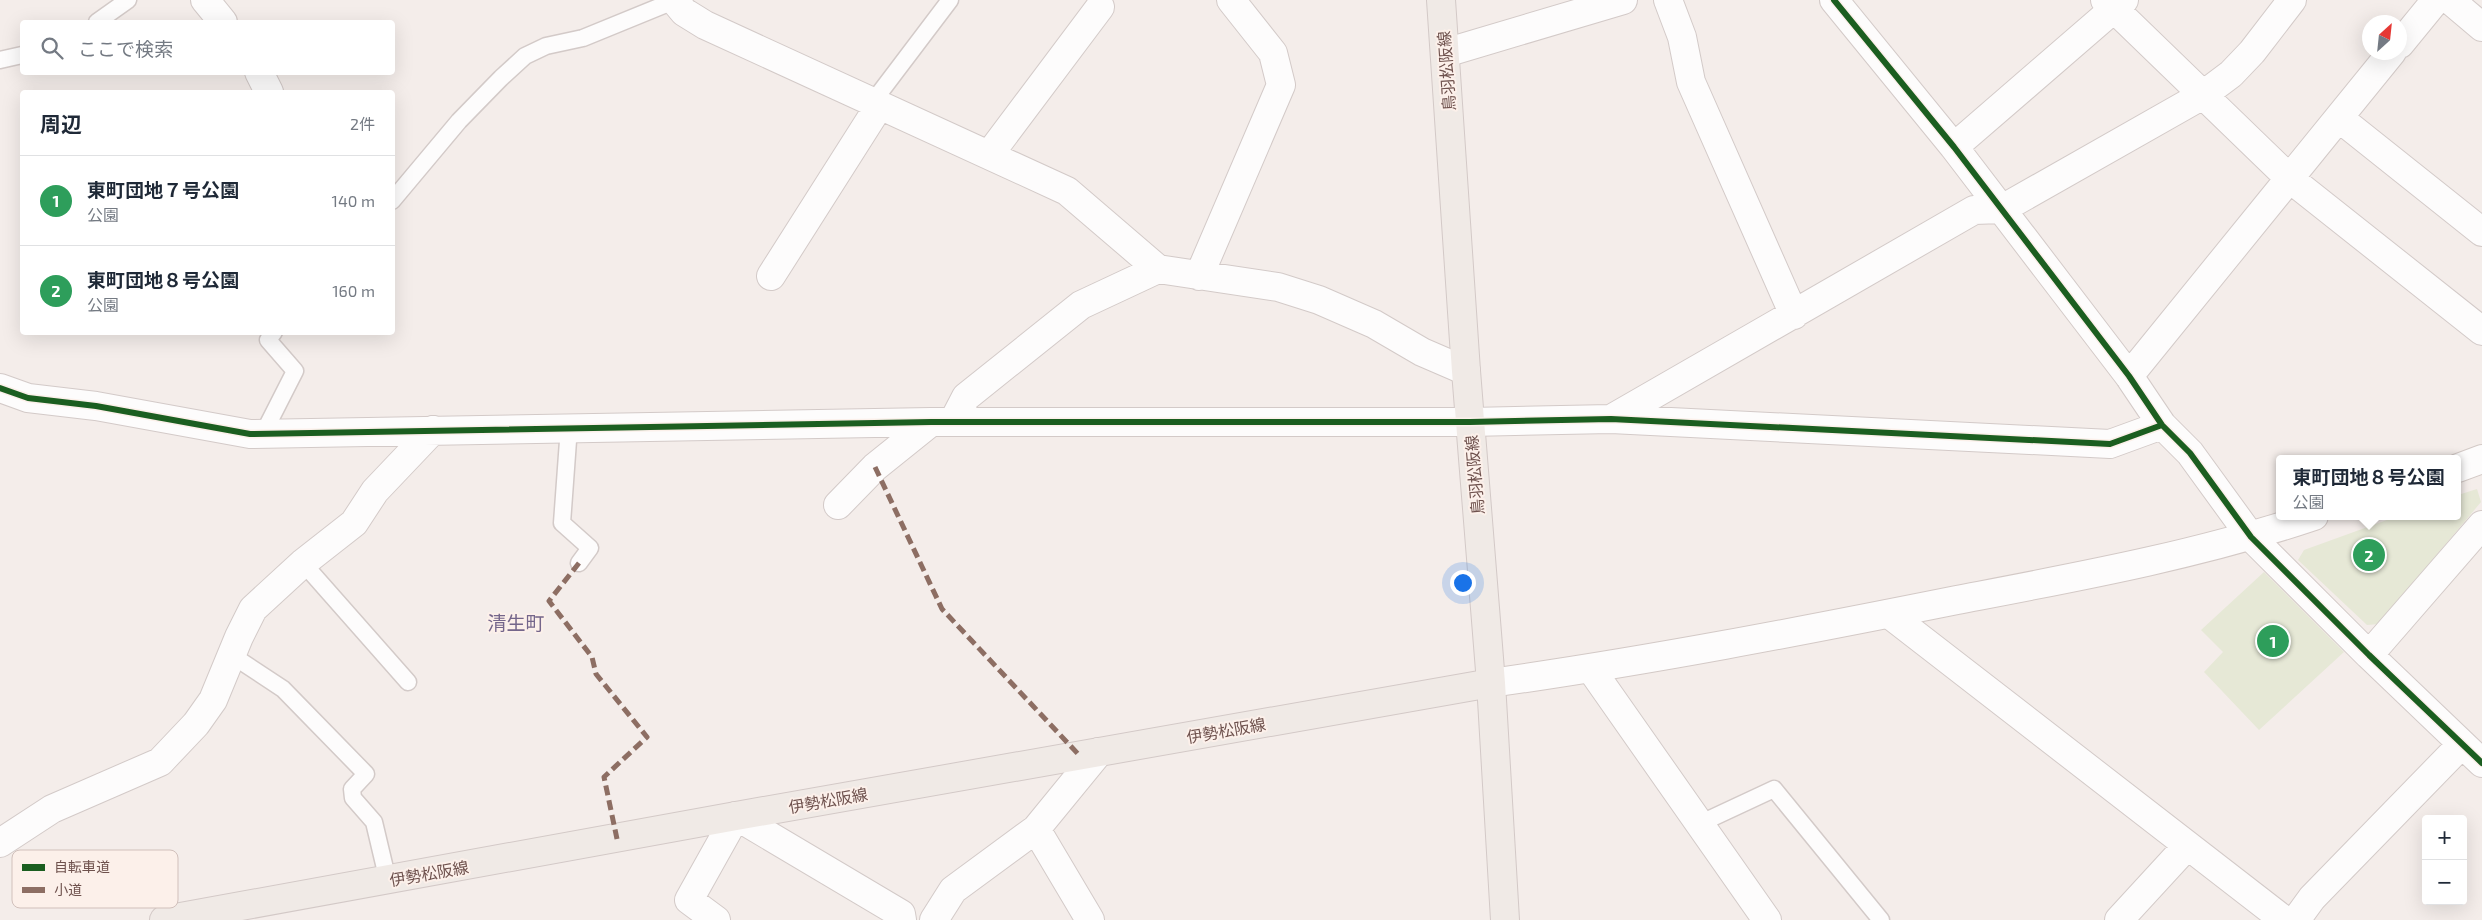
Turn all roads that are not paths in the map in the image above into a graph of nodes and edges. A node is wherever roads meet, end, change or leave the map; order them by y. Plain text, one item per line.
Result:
1 (128, 0) edge
2 (205, 0) edge
3 (675, 0) edge
4 (950, 0) edge
5 (1231, 0) edge
6 (1441, 0) edge
7 (1623, 0) edge
8 (1834, 0) edge
9 (2292, 0) edge
10 (2436, 0) edge
11 (2450, 0) edge
12 (1671, 1) edge
13 (1101, 2) edge
14 (2115, 3) edge
15 (100, 20) edge
16 (221, 20) edge
17 (2482, 28) edge
18 (2407, 35) edge
19 (1445, 53) junction
20 (20, 55) edge
21 (0, 60) edge
22 (2386, 60) edge
23 (260, 75) edge
24 (268, 90) edge
25 (2202, 96) junction
26 (876, 104) junction
27 (2339, 118) junction
28 (1954, 147) junction
29 (989, 155) junction
30 (2289, 178) junction
31 (395, 197) edge
32 (2002, 209) junction
33 (2482, 232) edge
34 (1158, 269) junction
35 (771, 276) dead end
36 (1199, 276) junction
37 (1794, 315) junction
38 (2482, 331) edge
39 (272, 335) edge
40 (1466, 371) junction
41 (2129, 376) junction
42 (0, 388) edge
43 (1611, 419) junction
44 (942, 422) junction
45 (1470, 422) junction
46 (2162, 425) junction
47 (569, 427) junction
48 (433, 430) junction
49 (264, 432) junction
50 (2482, 459) edge
51 (2461, 467) edge
52 (838, 506) dead end
53 (2302, 520) edge
54 (2482, 525) edge
55 (2251, 537) junction
56 (303, 563) junction
57 (579, 563) dead end
58 (1889, 614) junction
59 (2369, 655) junction
60 (233, 656) junction
61 (1591, 669) junction
62 (408, 682) dead end
63 (1491, 683) junction
64 (2462, 744) junction
65 (1098, 752) junction
66 (2482, 763) edge
67 (736, 816) junction
68 (1699, 824) junction
69 (1036, 829) junction
70 (0, 843) edge
71 (2187, 846) junction
72 (388, 880) junction
73 (164, 920) edge
74 (716, 920) edge
75 (902, 920) edge
76 (934, 920) edge
77 (1090, 920) edge
78 (1505, 920) edge
79 (1768, 920) edge
80 (1881, 920) edge
81 (2119, 920) edge
82 (2284, 920) edge
83 (2296, 920) edge

1 - 15 lane
2 - 16 street
3 - 26 street
3 - 31 lane
4 - 26 lane
5 - 36 street
6 - 19 main road, 鳥羽松阪線
7 - 19 street
8 - 28 street
9 - 25 street
10 - 18 street
11 - 17 street
12 - 37 street
13 - 29 street
14 - 25 street
14 - 28 street
19 - 40 main road, 鳥羽松阪線
20 - 21 lane
22 - 27 street
23 - 24 street
25 - 30 street
25 - 32 street
26 - 29 street
26 - 35 street
27 - 30 street
27 - 33 street
28 - 32 street
29 - 34 street
30 - 38 street
30 - 41 street
32 - 37 street
32 - 41 street
34 - 36 street
34 - 44 street
36 - 40 street
37 - 43 street
39 - 49 lane
40 - 45 main road, 鳥羽松阪線
41 - 46 street
42 - 49 street
43 - 45 street
43 - 46 street
44 - 45 street
44 - 47 street
44 - 52 street
45 - 63 main road, 鳥羽松阪線
46 - 55 street
47 - 48 street
47 - 57 lane
48 - 49 street
48 - 56 street
50 - 51 street
53 - 55 street
54 - 59 street
55 - 58 street
55 - 59 street
56 - 60 street
56 - 62 lane
58 - 61 street
58 - 71 street
59 - 64 street
60 - 70 street
60 - 72 lane
61 - 63 street
61 - 68 street
63 - 65 main road, 伊勢松阪線
63 - 78 main road, 鳥羽松阪線
64 - 66 street
64 - 83 street
65 - 67 main road, 伊勢松阪線
65 - 69 street
67 - 72 main road, 伊勢松阪線
67 - 74 street
67 - 75 street
68 - 79 street
68 - 80 lane
69 - 76 street
69 - 77 street
71 - 81 street
71 - 82 street
72 - 73 main road, 伊勢松阪線

